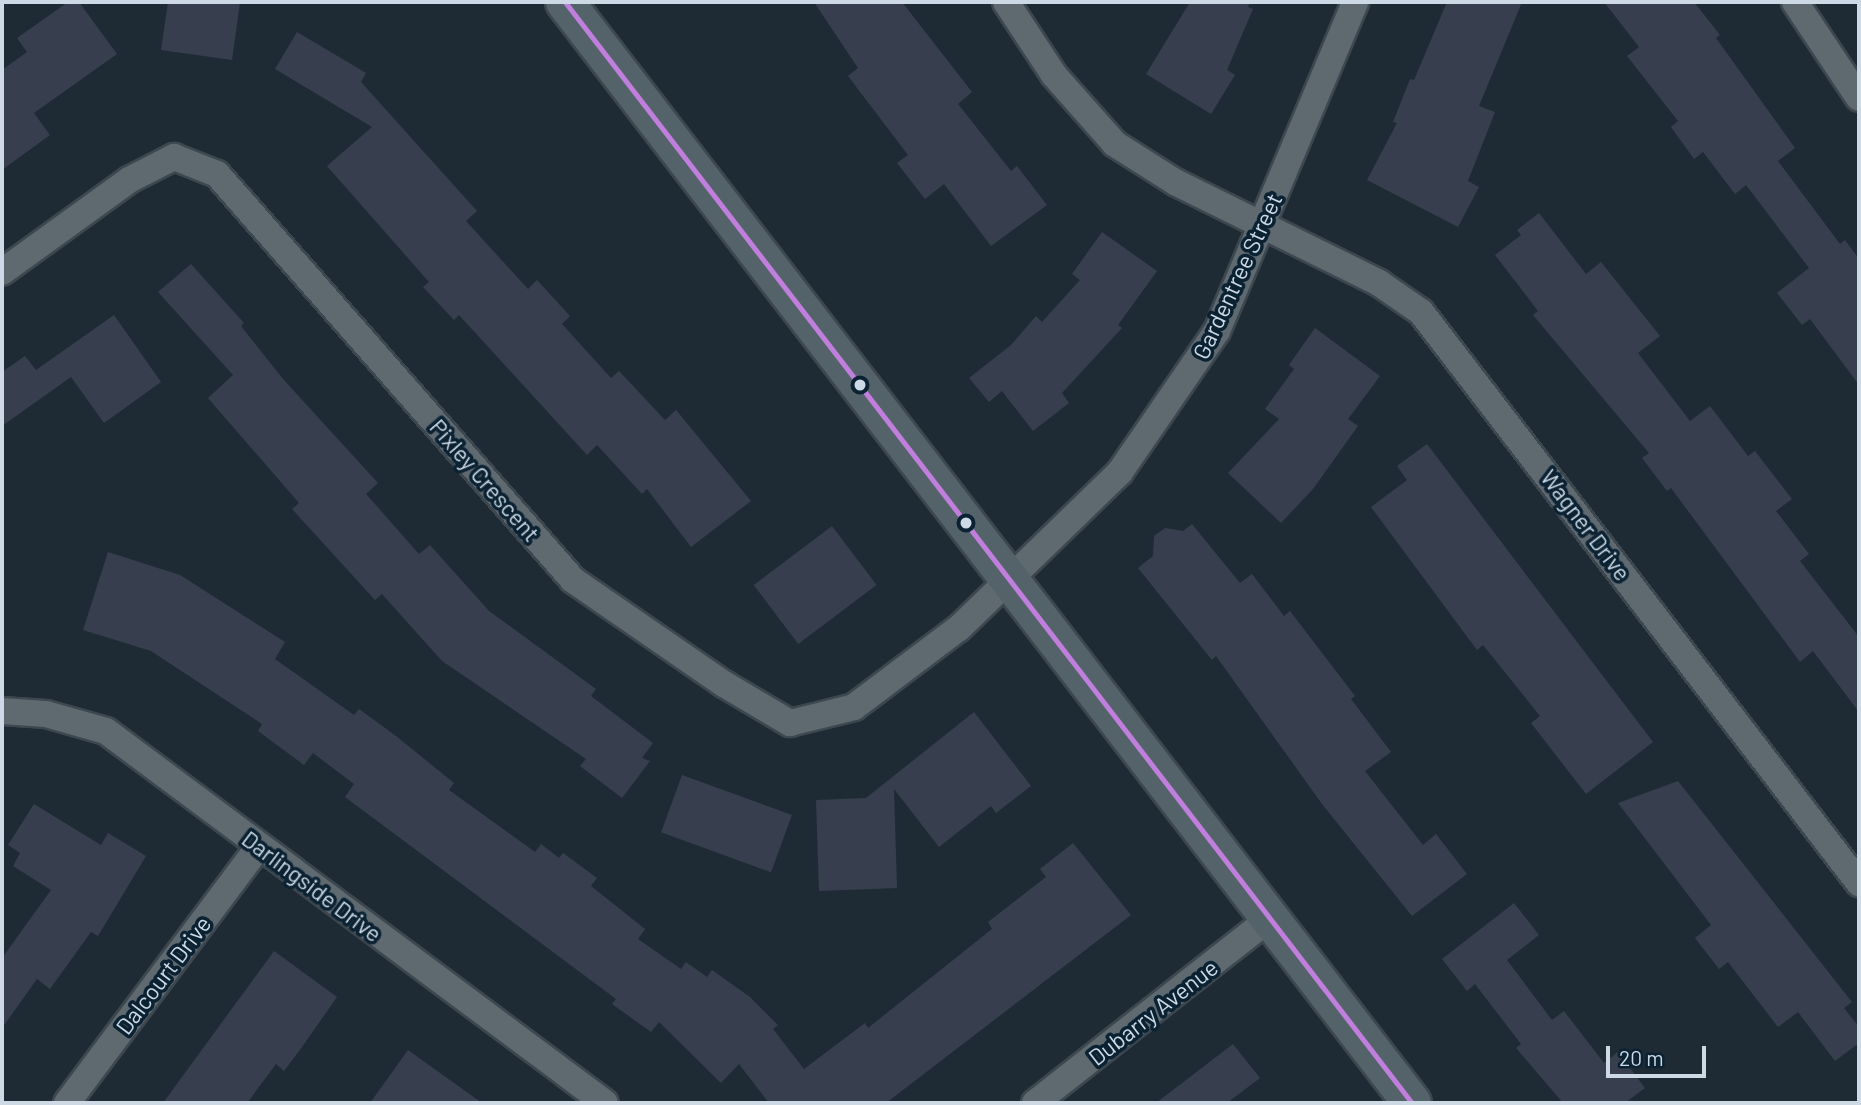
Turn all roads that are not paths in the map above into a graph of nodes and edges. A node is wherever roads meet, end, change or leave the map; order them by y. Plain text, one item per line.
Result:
1 (565, 2) edge
2 (1006, 2) edge
3 (1355, 2) edge
4 (1795, 2) edge
5 (1859, 98) edge
6 (1262, 226) junction
7 (2, 272) edge
8 (1010, 580) junction
9 (2, 711) edge
10 (259, 846) junction
11 (1859, 883) edge
12 (1269, 919) junction
13 (67, 1103) edge
14 (605, 1103) edge
15 (1035, 1103) edge
16 (1412, 1103) edge

1 - 8 main road
2 - 6 street, Wagner Drive
3 - 6 street, Gardentree Street
4 - 5 street
6 - 8 street, Gardentree Street
6 - 11 street, Wagner Drive
7 - 8 street, Pixley Crescent
8 - 12 main road
9 - 10 street, Darlingside Drive
10 - 13 street, Dalcourt Drive
10 - 14 street, Darlingside Drive
12 - 15 street, Dubarry Avenue
12 - 16 main road

